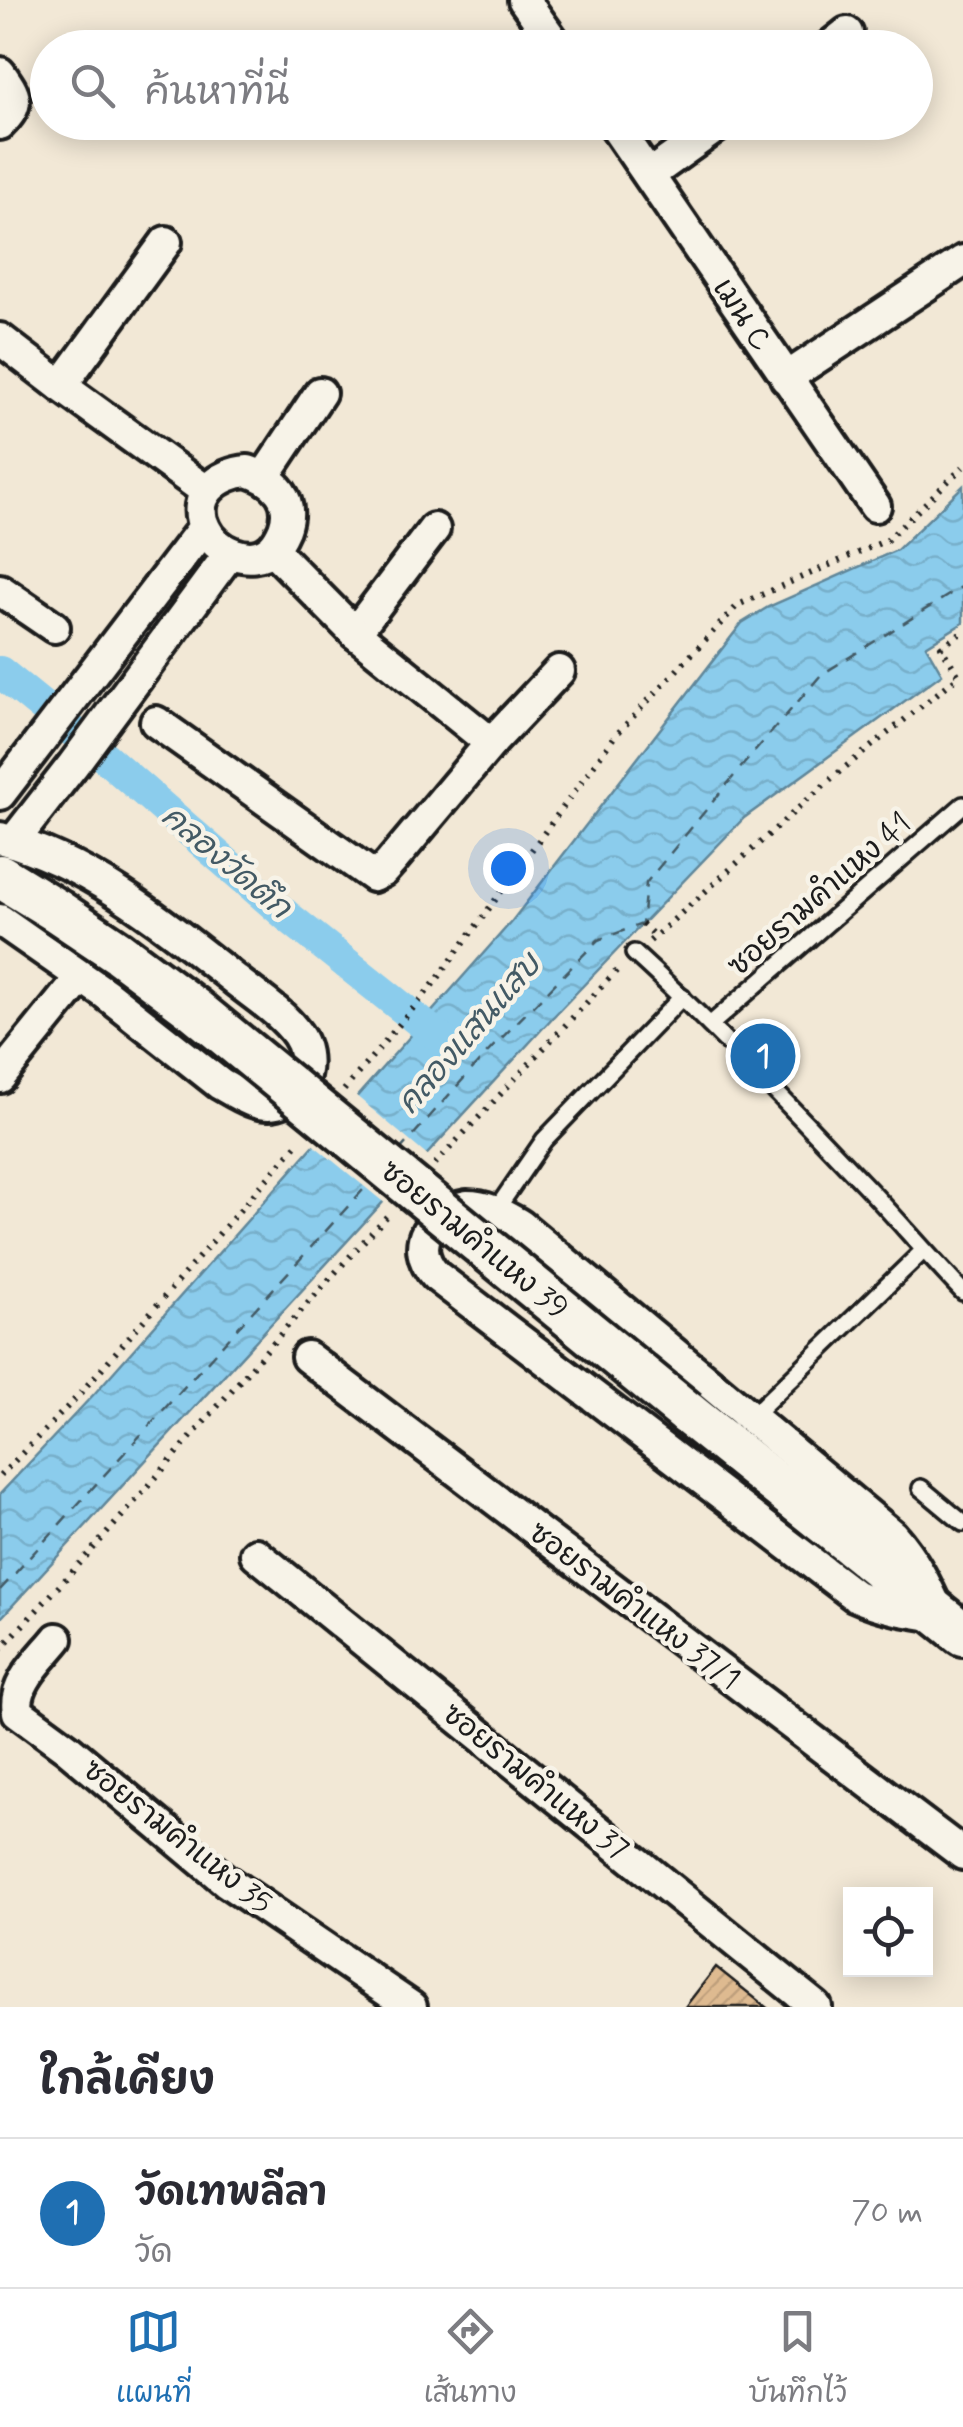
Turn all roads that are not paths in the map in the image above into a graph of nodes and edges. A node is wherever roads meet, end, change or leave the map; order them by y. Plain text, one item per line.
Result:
1 (524, 0) edge
2 (545, 30) edge
3 (0, 73) edge
4 (0, 124) edge
5 (625, 140) edge
6 (697, 140) edge
7 (650, 174) junction
8 (166, 242) dead end
9 (963, 261) edge
10 (0, 339) edge
11 (786, 378) junction
12 (61, 386) junction
13 (320, 393) dead end
14 (264, 476) junction
15 (206, 490) junction
16 (874, 506) dead end
17 (204, 527) junction
18 (434, 529) dead end
19 (272, 549) junction
20 (230, 553) junction
21 (0, 590) edge
22 (54, 627) dead end
23 (355, 633) junction
24 (95, 668) junction
25 (559, 671) dead end
26 (127, 692) junction
27 (156, 722) dead end
28 (490, 744) junction
29 (0, 794) edge
30 (962, 807) edge
31 (4, 852) edge
32 (0, 920) edge
33 (634, 953) road end
34 (82, 977) junction
35 (682, 997) junction
36 (710, 1025) junction
37 (0, 1077) edge
38 (496, 1210) junction
39 (922, 1251) junction
40 (963, 1292) edge
41 (307, 1357) dead end
42 (751, 1417) junction
43 (920, 1488) dead end
44 (963, 1522) edge
45 (256, 1554) dead end
46 (952, 1625) edge
47 (56, 1638) dead end
48 (963, 1854) edge
49 (411, 2007) edge
50 (816, 2007) edge

1 - 2 street
3 - 4 street
5 - 7 street, เมน C
6 - 7 street
7 - 11 street, เมน C
8 - 12 street
9 - 11 street
10 - 12 street
11 - 16 street, เมน C
12 - 15 street
13 - 14 street
14 - 15 street
14 - 19 street
15 - 17 street
17 - 20 street
17 - 24 street
18 - 23 street
19 - 20 street
19 - 23 street
20 - 26 street
21 - 22 street
23 - 28 street
24 - 26 street
24 - 29 street
25 - 28 street
26 - 31 street
27 - 28 street
30 - 36 lane, ซอยรามคำแหง 41
31 - 34 street
31 - 46 main road, ซอยรามคำแหง 39, bridge
32 - 34 street
33 - 35 lane
34 - 37 street
35 - 36 lane
35 - 38 lane
36 - 39 lane
38 - 42 street, ซอยรามคำแหง 39
38 - 46 street, ซอยรามคำแหง 39
39 - 40 lane
39 - 42 lane
41 - 48 street, ซอยรามคำแหง 37/1
42 - 46 street, ซอยรามคำแหง 39
43 - 44 lane
45 - 50 street, ซอยรามคำแหง 37
47 - 49 street, ซอยรามคำแหง 35

